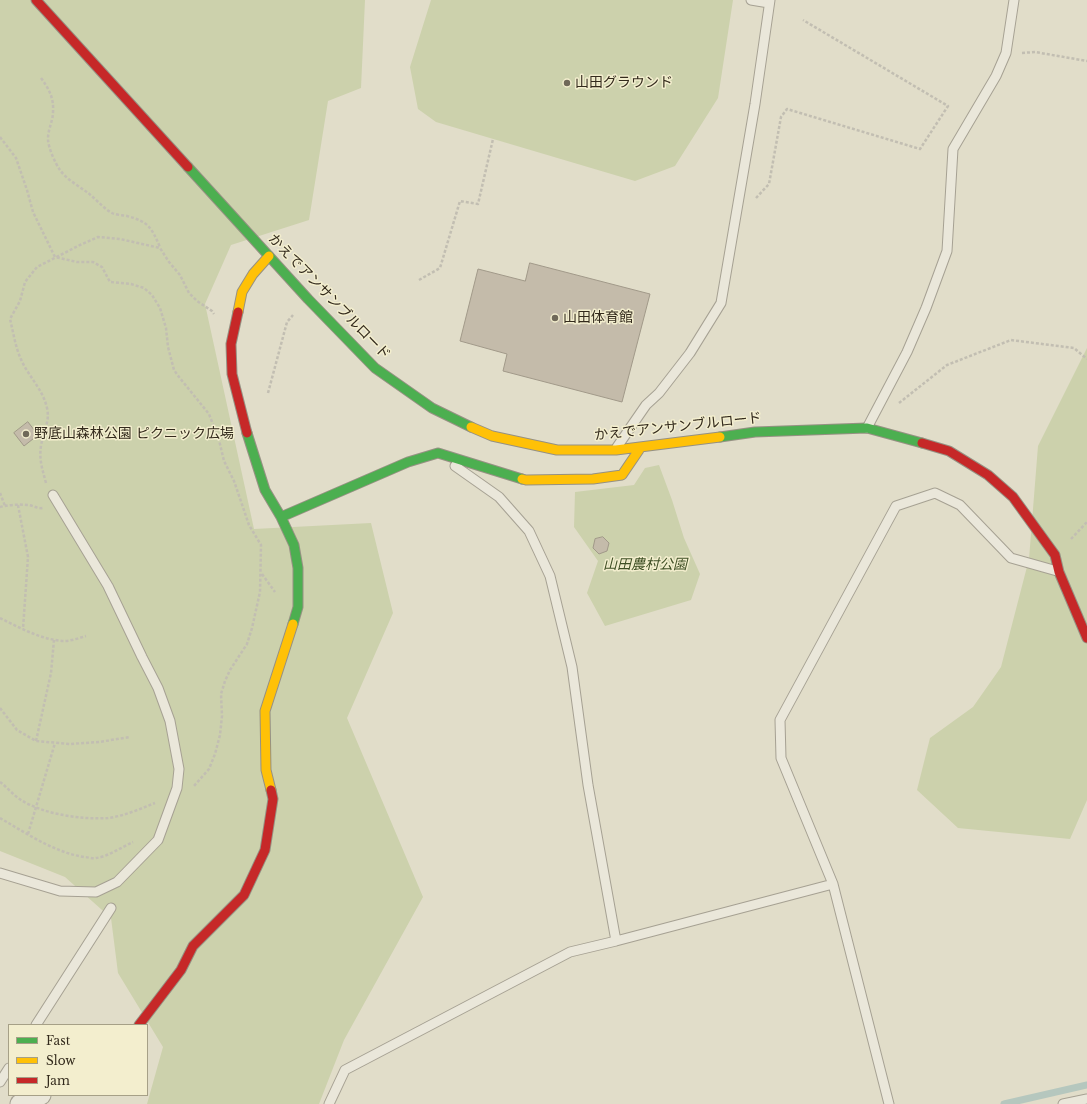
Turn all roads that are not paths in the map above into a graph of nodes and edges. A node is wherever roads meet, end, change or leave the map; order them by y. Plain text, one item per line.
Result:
1 (36, 0) edge
2 (752, 0) edge
3 (1014, 0) edge
4 (770, 1) edge
5 (270, 256) junction
6 (867, 428) junction
7 (641, 447) junction
8 (616, 450) junction
9 (438, 453) junction
10 (53, 495) dead end
11 (281, 517) junction
12 (1059, 572) junction
13 (1087, 638) edge
14 (0, 873) edge
15 (833, 884) junction
16 (111, 908) dead end
17 (616, 941) junction
18 (37, 1024) edge
19 (140, 1024) edge
20 (8, 1070) edge
21 (0, 1082) edge
22 (39, 1096) edge
23 (1087, 1099) edge
24 (20, 1104) edge
25 (329, 1104) edge
26 (889, 1104) edge
27 (1063, 1104) edge

1 - 5 street, かえでアンサンブルロード
2 - 4 lane
3 - 6 lane
4 - 8 lane
5 - 8 street, かえでアンサンブルロード
5 - 11 street
6 - 7 street, かえでアンサンブルロード
6 - 12 street, かえでアンサンブルロード
7 - 8 street, かえでアンサンブルロード
7 - 9 street
9 - 11 street
9 - 17 lane
10 - 14 lane
11 - 19 street
12 - 13 street, かえでアンサンブルロード
12 - 15 lane
15 - 17 lane
15 - 26 lane
16 - 18 lane
17 - 25 lane
20 - 21 lane
22 - 24 street
23 - 27 lane

